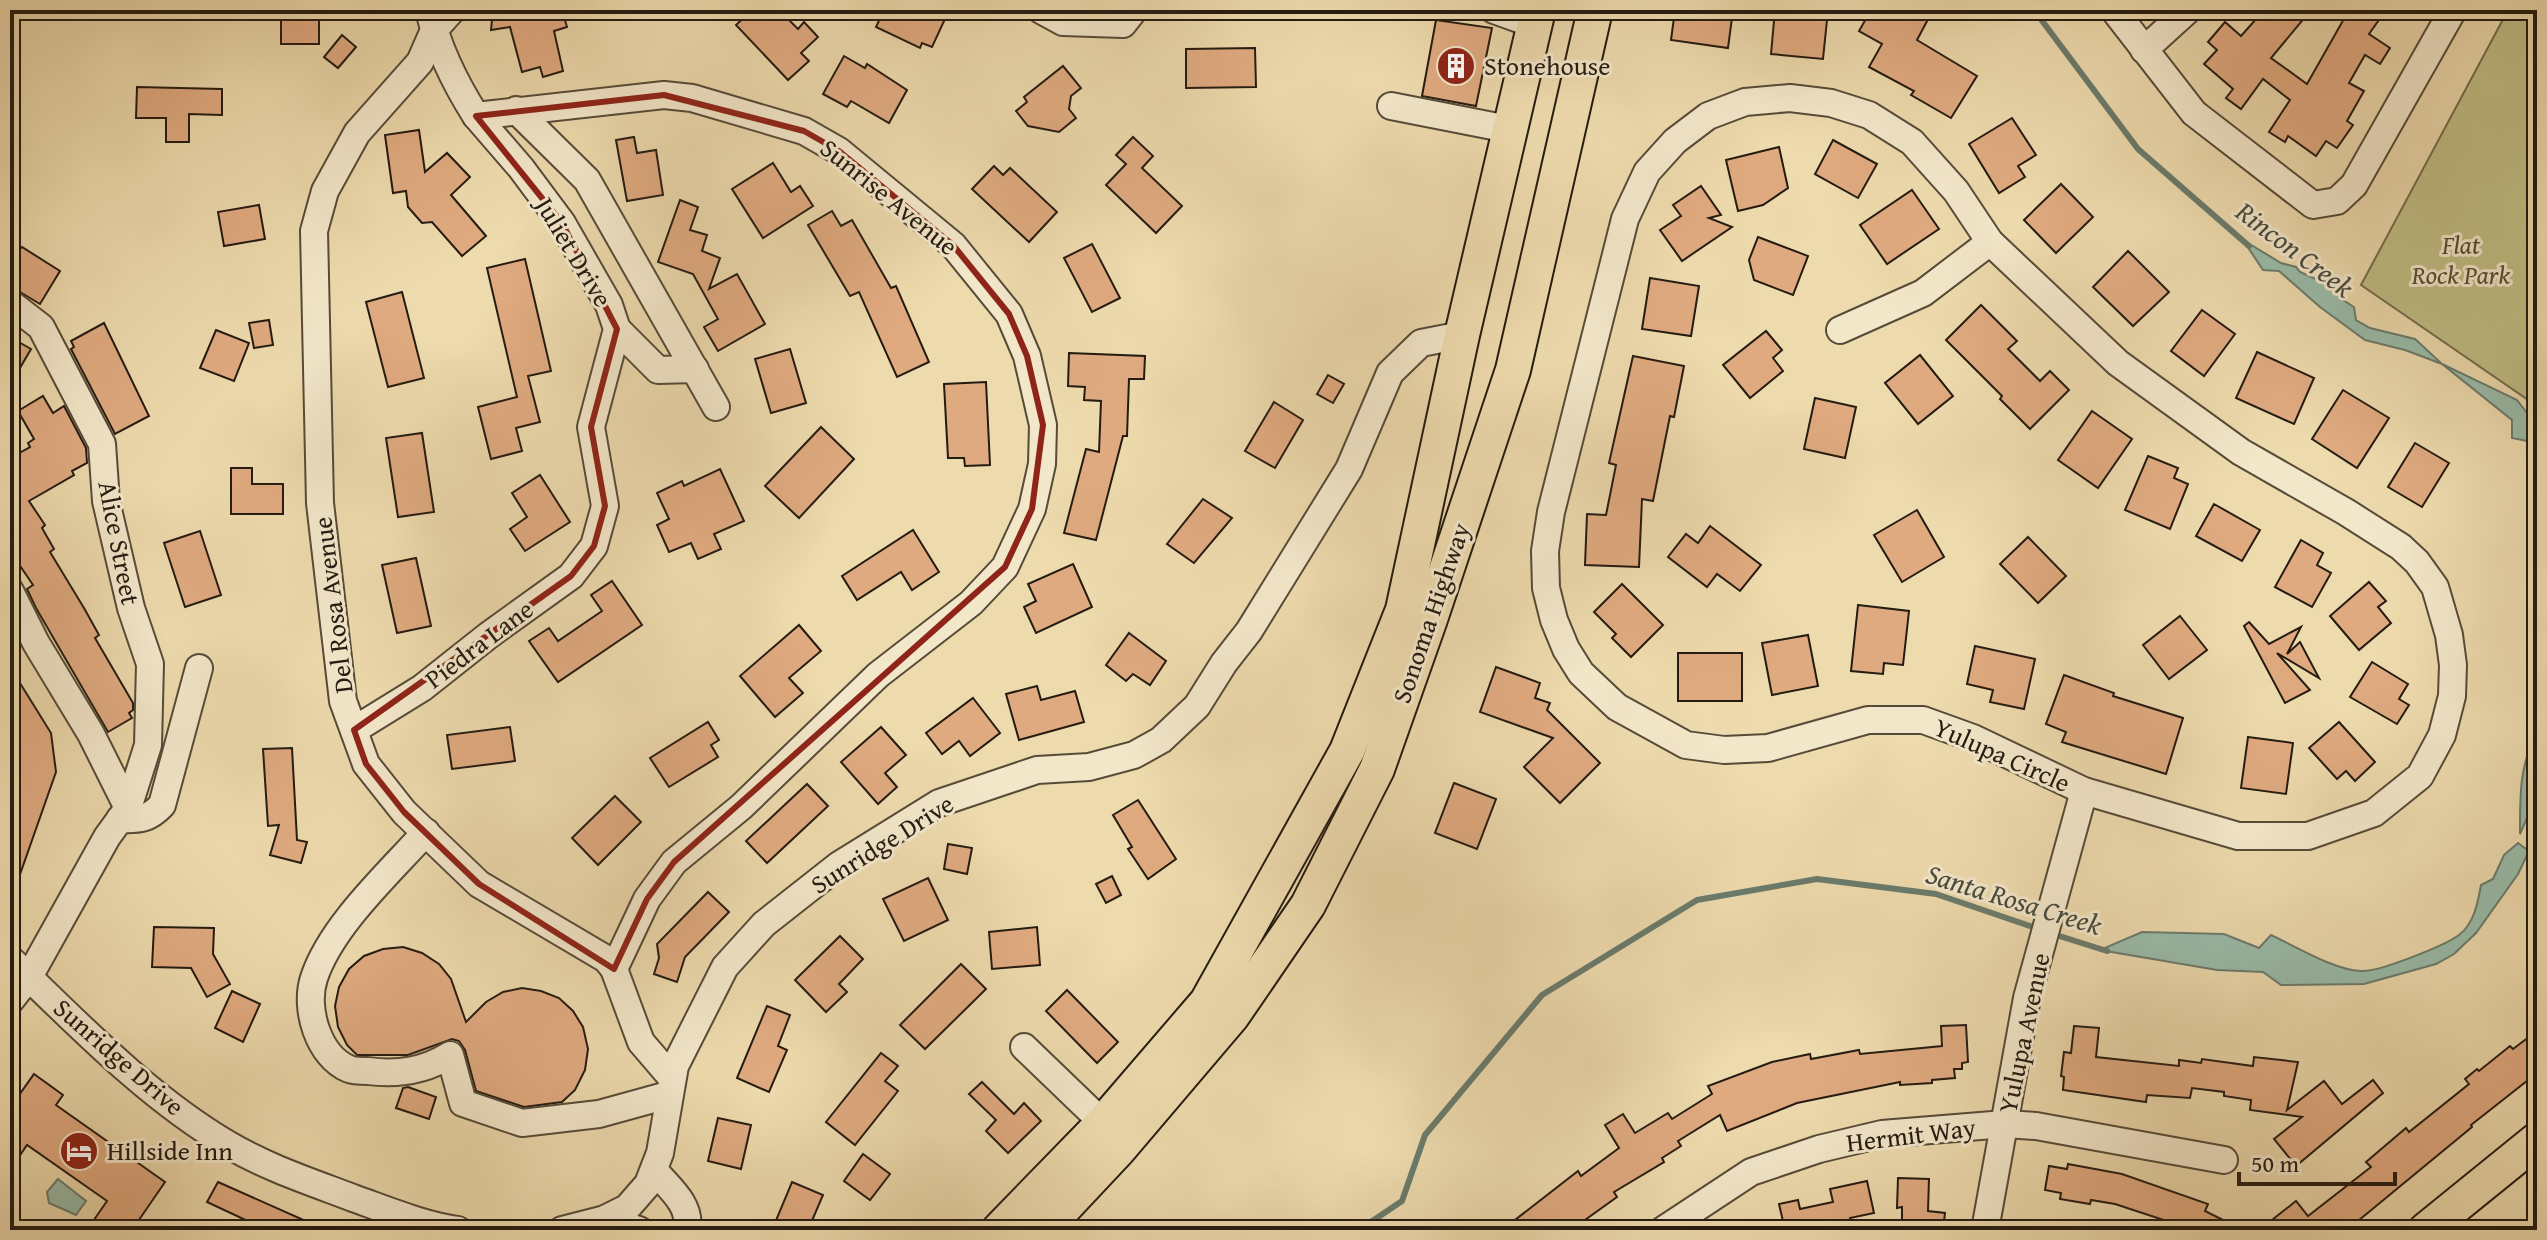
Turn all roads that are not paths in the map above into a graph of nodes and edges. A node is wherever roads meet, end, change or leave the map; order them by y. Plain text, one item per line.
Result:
1 (408, 10) edge
2 (452, 10) edge
3 (1041, 10) edge
4 (1134, 10) edge
5 (1494, 10) edge
6 (1595, 10) edge
7 (2114, 10) edge
8 (2188, 10) edge
9 (2453, 10) edge
10 (1536, 17) edge
11 (431, 20) edge
12 (2144, 50) junction
13 (1391, 106) dead end
14 (516, 110) junction
15 (476, 116) junction
16 (1508, 129) junction
17 (1990, 242) junction
18 (10, 303) edge
19 (617, 329) junction
20 (1840, 330) dead end
21 (1462, 335) junction
22 (695, 369) junction
23 (716, 407) dead end
24 (594, 546) joint
25 (10, 591) edge
26 (199, 668) dead end
27 (354, 730) junction
28 (2084, 791) junction
29 (124, 813) junction
30 (426, 832) junction
31 (20, 968) edge
32 (614, 969) junction
33 (10, 1001) edge
34 (1024, 1047) dead end
35 (669, 1086) junction
36 (2005, 1124) junction
37 (1111, 1136) junction
38 (2537, 1140) edge
39 (2224, 1160) dead end
40 (654, 1170) junction
41 (605, 1219) junction
42 (686, 1229) edge
43 (458, 1230) edge
44 (562, 1230) edge
45 (639, 1230) edge
46 (999, 1230) edge
47 (1043, 1230) edge
48 (1663, 1230) edge
49 (1985, 1230) edge
50 (2426, 1230) edge

1 - 11 street
2 - 11 street, Del Rosa Avenue
3 - 4 street
5 - 10 street
6 - 37 main road, Sonoma Highway
7 - 12 street
8 - 12 street
9 - 12 street
10 - 16 main road, Sonoma Highway
11 - 15 street
11 - 27 street, Del Rosa Avenue
13 - 16 street
14 - 15 street, Sunrise Avenue
14 - 22 street
14 - 32 street, Sunrise Avenue
15 - 19 street, Juliet Drive
16 - 21 main road, Sonoma Highway
17 - 20 street
17 - 28 street, Yulupa Circle
17 - 28 street, Yulupa Circle
18 - 29 street, Alice Street
19 - 22 street
19 - 24 street, Juliet Drive
21 - 35 street, Sunridge Drive
21 - 37 main road, Sonoma Highway
22 - 23 street
24 - 27 street, Piedra Lane
25 - 29 street
26 - 29 street
27 - 30 street, Del Rosa Avenue
28 - 36 street, Yulupa Avenue
29 - 31 street, Alice Street
30 - 32 street, Del Rosa Avenue
30 - 35 street
31 - 33 street, Alice Street
31 - 43 street, Sunridge Drive
32 - 35 street
34 - 37 street
35 - 40 street, Sunridge Drive
36 - 39 street, Hermit Way
36 - 48 street, Hermit Way
36 - 49 street, Yulupa Avenue
37 - 46 main road
37 - 47 main road
38 - 50 main road
40 - 41 street, Sunridge Drive
40 - 42 street
41 - 44 street, Sunridge Drive
41 - 45 street

